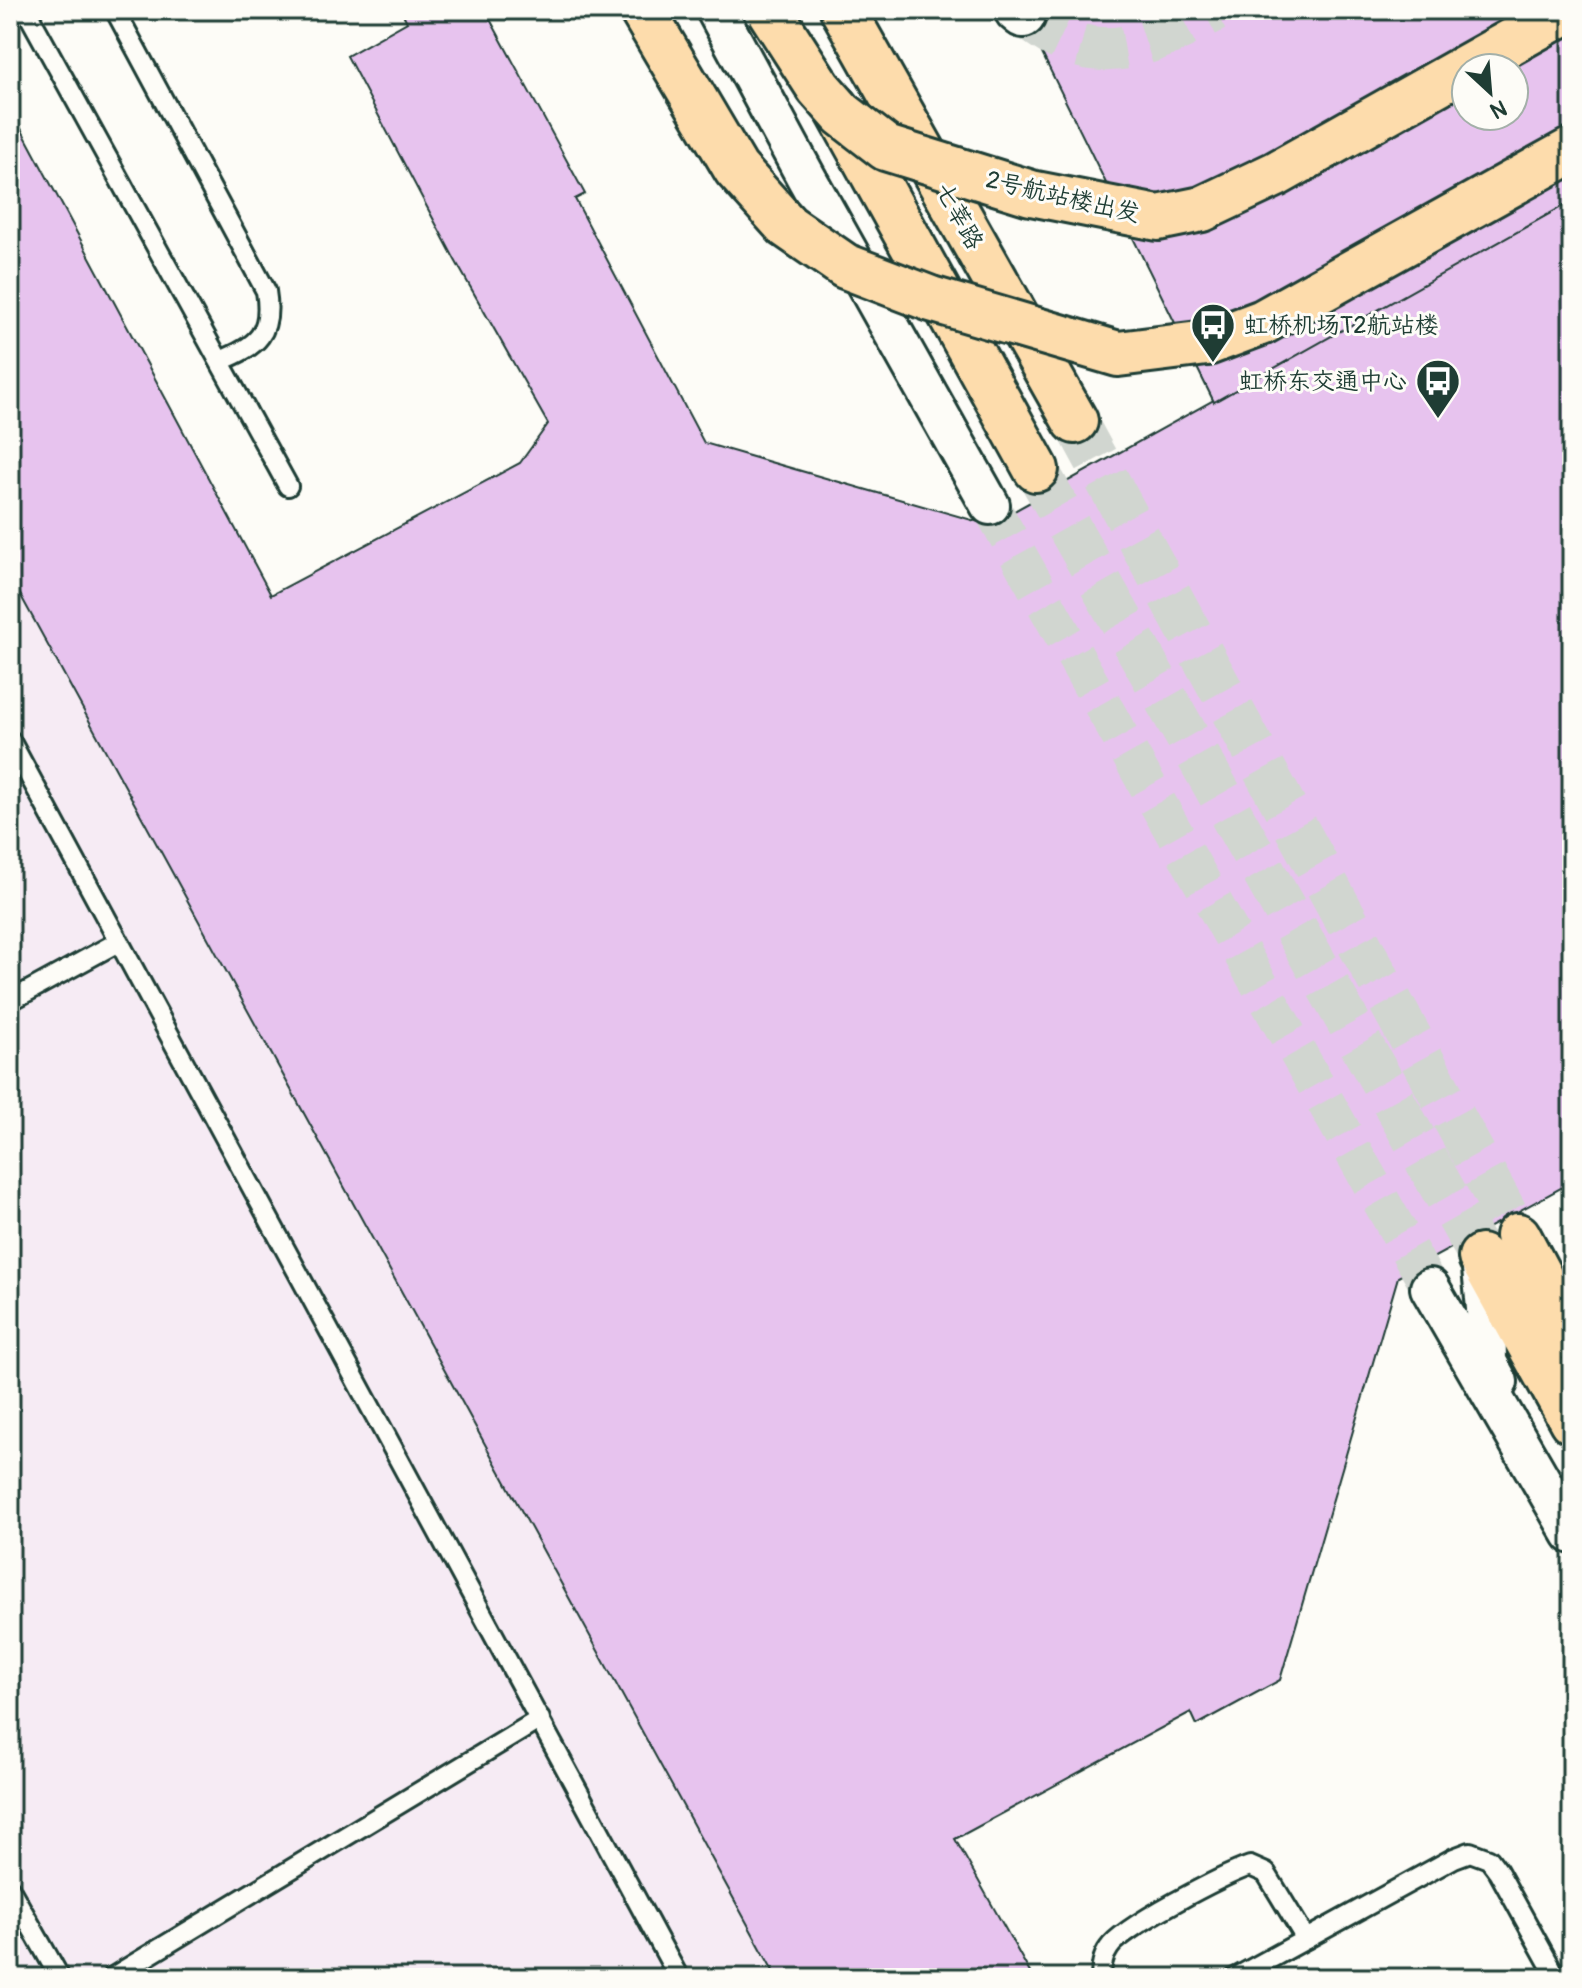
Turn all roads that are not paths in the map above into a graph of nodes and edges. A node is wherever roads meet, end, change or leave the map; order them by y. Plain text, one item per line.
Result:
1 (26, 10) edge
2 (115, 10) edge
3 (642, 10) edge
4 (716, 10) edge
5 (769, 10) edge
6 (782, 10) edge
7 (843, 10) edge
8 (1568, 10) edge
9 (1572, 150) edge
10 (220, 361) junction
11 (1075, 421) tunnel mouth
12 (1036, 469) tunnel mouth
13 (288, 486) dead end
14 (990, 505) tunnel mouth
15 (10, 740) edge
16 (118, 942) junction
17 (10, 1001) edge
18 (1481, 1257) joint
19 (1430, 1288) tunnel mouth
20 (1572, 1318) edge
21 (1572, 1338) edge
22 (1572, 1421) edge
23 (1572, 1511) edge
24 (1572, 1534) edge
25 (540, 1719) junction
26 (10, 1889) edge
27 (1306, 1939) junction
28 (60, 1978) edge
29 (111, 1978) edge
30 (679, 1978) edge
31 (1102, 1978) edge
32 (1235, 1978) edge
33 (1557, 1978) edge

1 - 10 lane
2 - 10 lane
3 - 9 main road, bridge
4 - 14 street
5 - 8 main road, 2号航站楼出发, bridge
6 - 12 main road
7 - 11 main road, 七莘路
10 - 13 lane
15 - 16 lane
16 - 17 lane
16 - 25 lane
18 - 22 main road
18 - 23 street
19 - 24 street
20 - 21 main road
25 - 29 lane
25 - 30 lane
26 - 28 lane
27 - 31 lane
27 - 32 lane
27 - 33 lane

